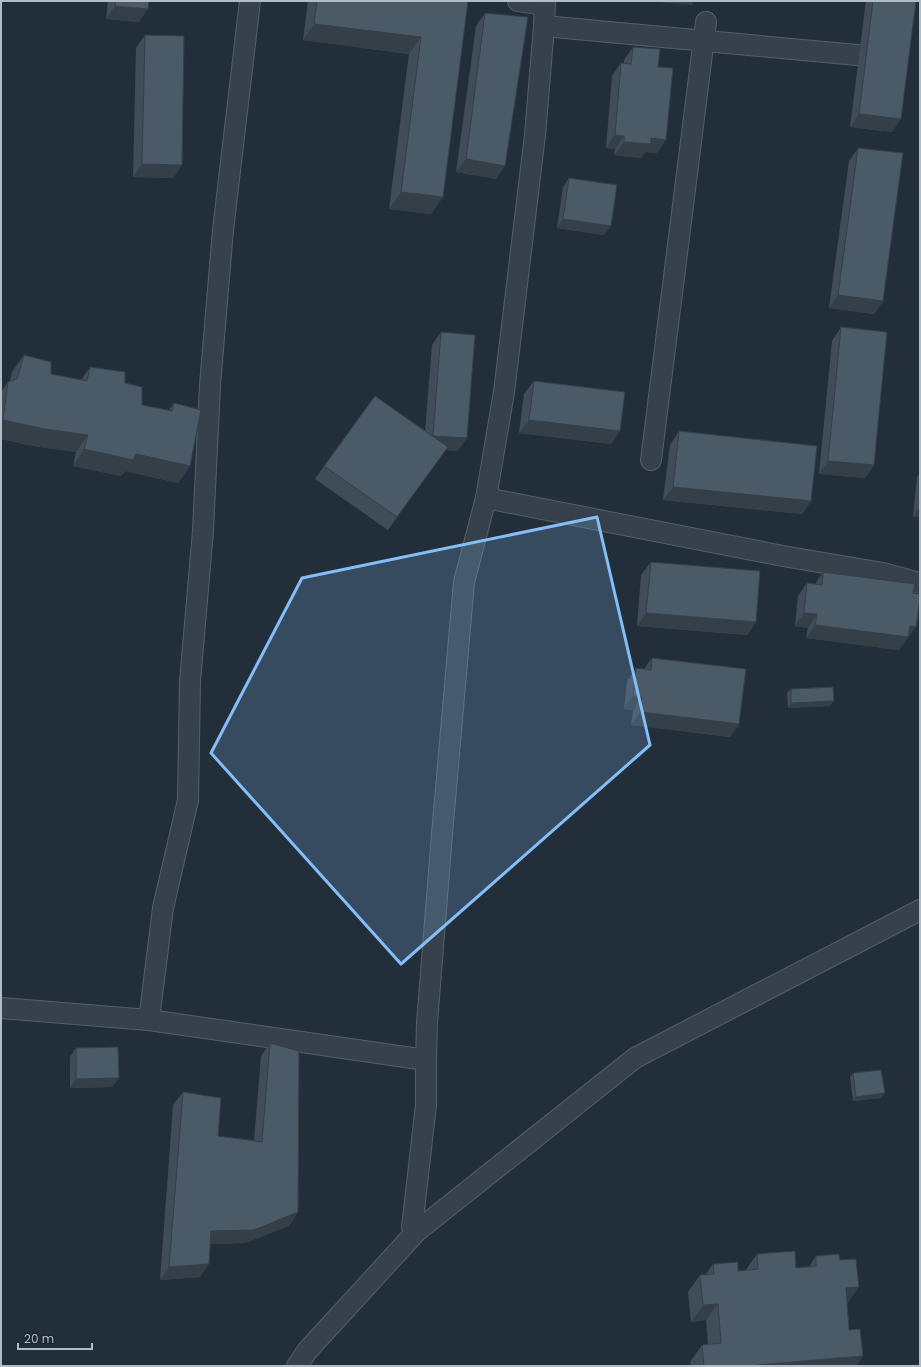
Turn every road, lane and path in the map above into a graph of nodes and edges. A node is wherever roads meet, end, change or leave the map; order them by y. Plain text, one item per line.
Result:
1 (250, 1) edge
2 (518, 1) edge
3 (544, 3) edge
4 (544, 26) junction
5 (705, 31) junction
6 (857, 55) dead end
7 (651, 460) dead end
8 (486, 498) junction
9 (920, 583) edge
10 (920, 910) edge
11 (1, 1008) edge
12 (149, 1020) junction
13 (426, 1060) junction
14 (416, 1232) junction
15 (297, 1366) edge

1 - 12 street
2 - 3 street
3 - 4 street
4 - 5 street
4 - 8 street
5 - 6 street
5 - 7 street
8 - 9 street
8 - 13 street
10 - 14 street
11 - 12 street
12 - 13 street
13 - 14 street
14 - 15 street

